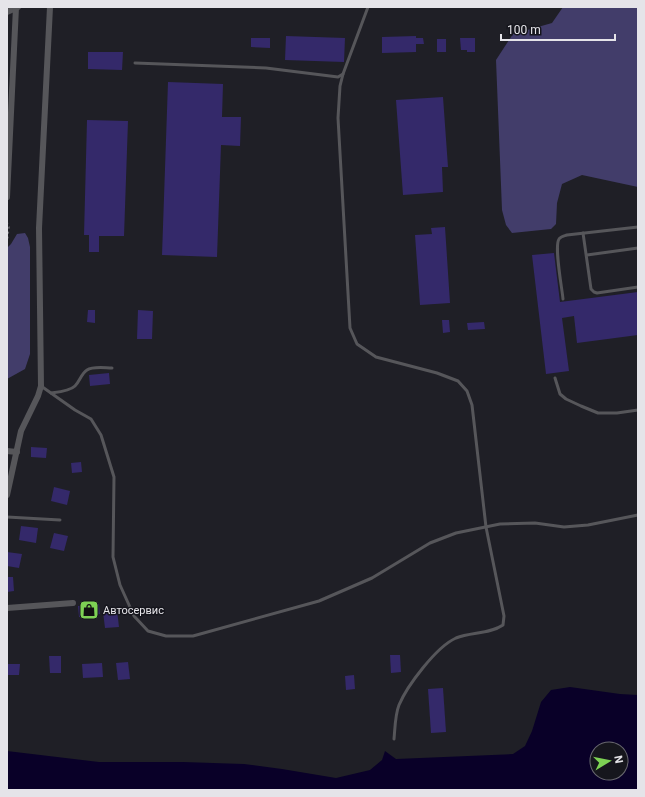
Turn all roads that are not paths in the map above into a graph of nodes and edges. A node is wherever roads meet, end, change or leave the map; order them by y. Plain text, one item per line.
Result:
1 (17, 7) edge
2 (50, 7) edge
3 (368, 7) edge
4 (7, 12) edge
5 (135, 63) dead end
6 (343, 74) junction
7 (7, 197) edge
8 (638, 227) edge
9 (583, 234) junction
10 (638, 248) edge
11 (586, 255) junction
12 (638, 287) edge
13 (564, 299) dead end
14 (112, 368) dead end
15 (556, 378) dead end
16 (41, 386) junction
17 (51, 393) junction
18 (638, 410) edge
19 (7, 451) edge
20 (17, 452) junction
21 (7, 495) edge
22 (638, 515) edge
23 (7, 517) edge
24 (60, 520) dead end
25 (486, 527) junction
26 (73, 603) dead end
27 (7, 608) edge
28 (394, 739) dead end

1 - 4 street
1 - 7 street
2 - 16 street
3 - 6 lane
5 - 6 lane
6 - 25 lane
8 - 9 lane
9 - 11 lane
9 - 13 lane
10 - 11 lane
11 - 12 lane
14 - 17 lane
15 - 18 lane
16 - 17 lane
16 - 20 street
17 - 25 lane
19 - 20 street
20 - 21 street
22 - 25 lane
23 - 24 lane
25 - 28 lane
26 - 27 street

